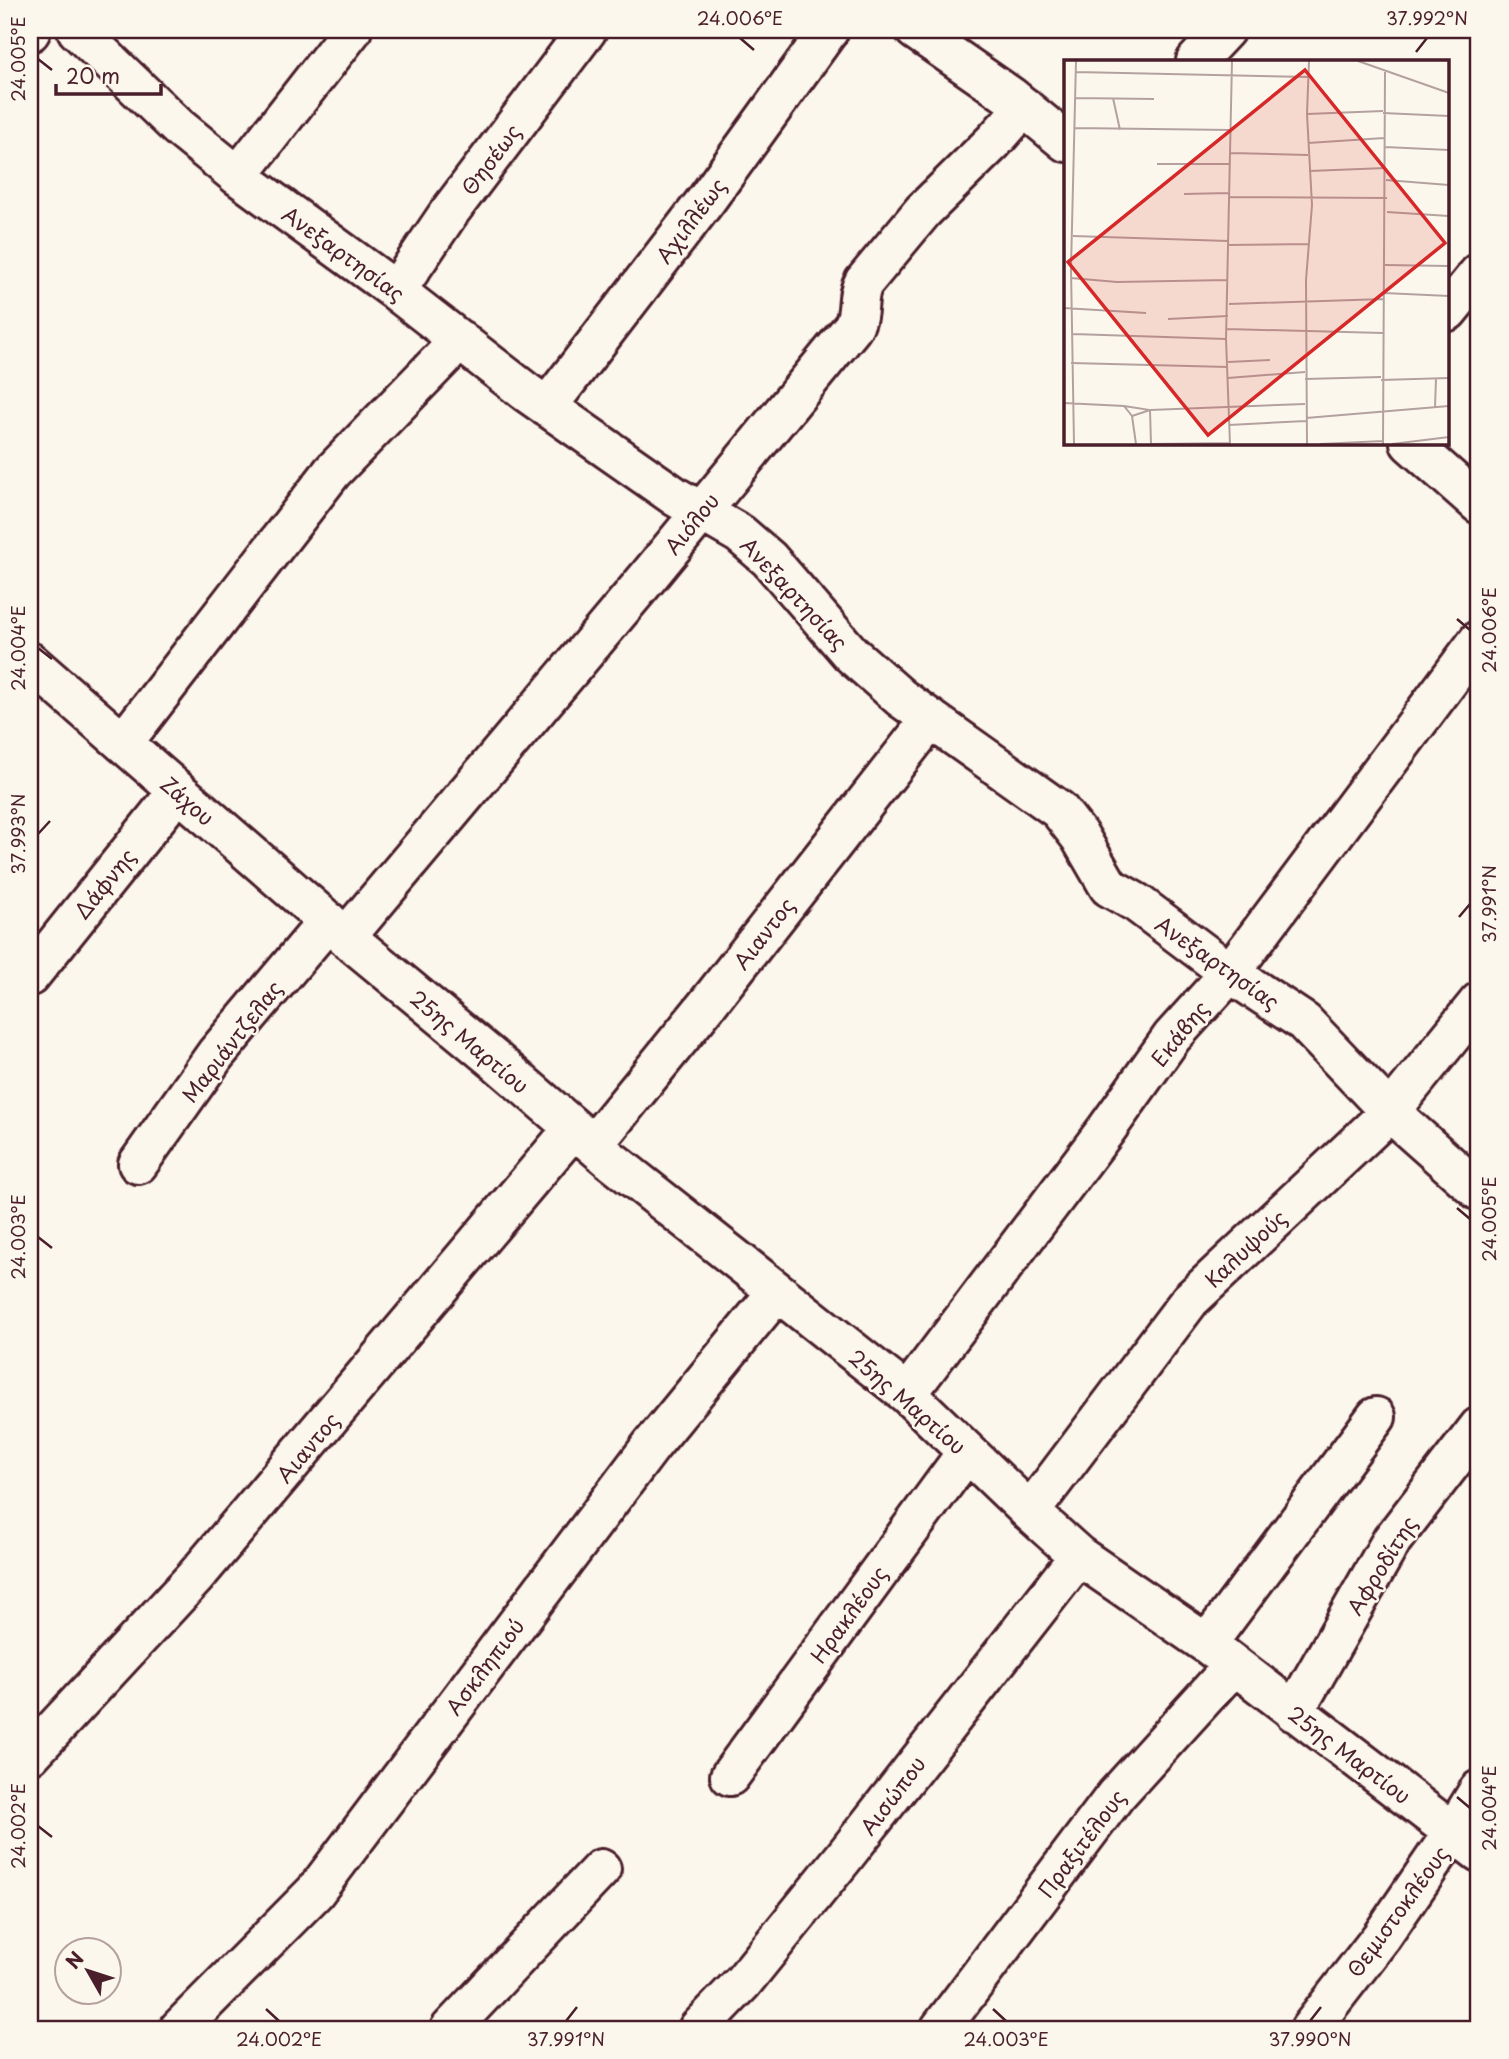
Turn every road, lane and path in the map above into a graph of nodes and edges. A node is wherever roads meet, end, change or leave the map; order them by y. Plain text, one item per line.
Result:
1 (77, 30) edge
2 (352, 30) edge
3 (587, 30) edge
4 (829, 30) edge
5 (1225, 30) edge
6 (927, 33) edge
7 (1197, 60) edge
8 (1024, 107) junction
9 (1064, 140) edge
10 (238, 176) junction
11 (1479, 273) edge
12 (396, 290) junction
13 (1450, 309) edge
14 (460, 340) junction
15 (547, 407) junction
16 (1411, 444) edge
17 (1479, 504) edge
18 (702, 510) junction
19 (1479, 640) edge
20 (30, 662) edge
21 (932, 719) junction
22 (123, 743) junction
23 (178, 791) junction
24 (337, 929) junction
25 (1230, 974) junction
26 (30, 976) edge
27 (1479, 1002) edge
28 (1390, 1112) junction
29 (583, 1137) junction
30 (138, 1164) dead end
31 (1479, 1191) edge
32 (777, 1292) junction
33 (907, 1394) junction
34 (1376, 1417) dead end
35 (1479, 1427) edge
36 (967, 1452) junction
37 (1030, 1512) junction
38 (1079, 1556) junction
39 (1220, 1655) junction
40 (1294, 1712) junction
41 (30, 1755) edge
42 (730, 1776) dead end
43 (1479, 1790) edge
44 (1467, 1842) edge
45 (601, 1869) dead end
46 (179, 2029) edge
47 (450, 2029) edge
48 (698, 2029) edge
49 (940, 2029) edge
50 (1310, 2029) edge

1 - 10 street, Ανεξαρτησίας
2 - 10 street
3 - 12 street, Θησέως
4 - 15 street, Αχιλλέως
5 - 7 street
6 - 8 street
8 - 9 street
8 - 18 street, Αιόλου
10 - 12 street, Ανεξαρτησίας
11 - 13 street
12 - 14 street, Ανεξαρτησίας
14 - 15 street, Ανεξαρτησίας
14 - 22 street
15 - 18 street, Ανεξαρτησίας
16 - 17 street
18 - 21 street, Ανεξαρτησίας
18 - 24 street, Αιόλου
19 - 25 street, Εκάβης
20 - 22 street, Ζάχου
21 - 25 street, Ανεξαρτησίας
21 - 29 street, Αιαντος
22 - 23 street, Ζάχου
23 - 24 street, Ζάχου
23 - 26 street, Δάφνης
24 - 29 street, 25ης Μαρτίου
24 - 30 street, Μαριάντζελας
25 - 28 street, Ανεξαρτησίας
25 - 33 street, Εκάβης
27 - 28 street, Καλυψούς
28 - 31 street, Ανεξαρτησίας
28 - 37 street, Καλυψούς
29 - 32 street, 25ης Μαρτίου
29 - 41 street, Αιαντος
32 - 33 street, 25ης Μαρτίου
32 - 46 street, Ασκληπιού
33 - 36 street, 25ης Μαρτίου
34 - 39 street, Πραξιτέλους
35 - 40 street, Αφροδίτης
36 - 37 street, 25ης Μαρτίου
36 - 42 street, Ηρακλέους
37 - 38 street, 25ης Μαρτίου
38 - 39 street, 25ης Μαρτίου
38 - 48 street, Αισώπου
39 - 40 street, 25ης Μαρτίου
39 - 49 street, Πραξιτέλους
40 - 44 street, 25ης Μαρτίου
43 - 44 street, Θεμιστοκλέους
44 - 50 street, Θεμιστοκλέους
45 - 47 street

